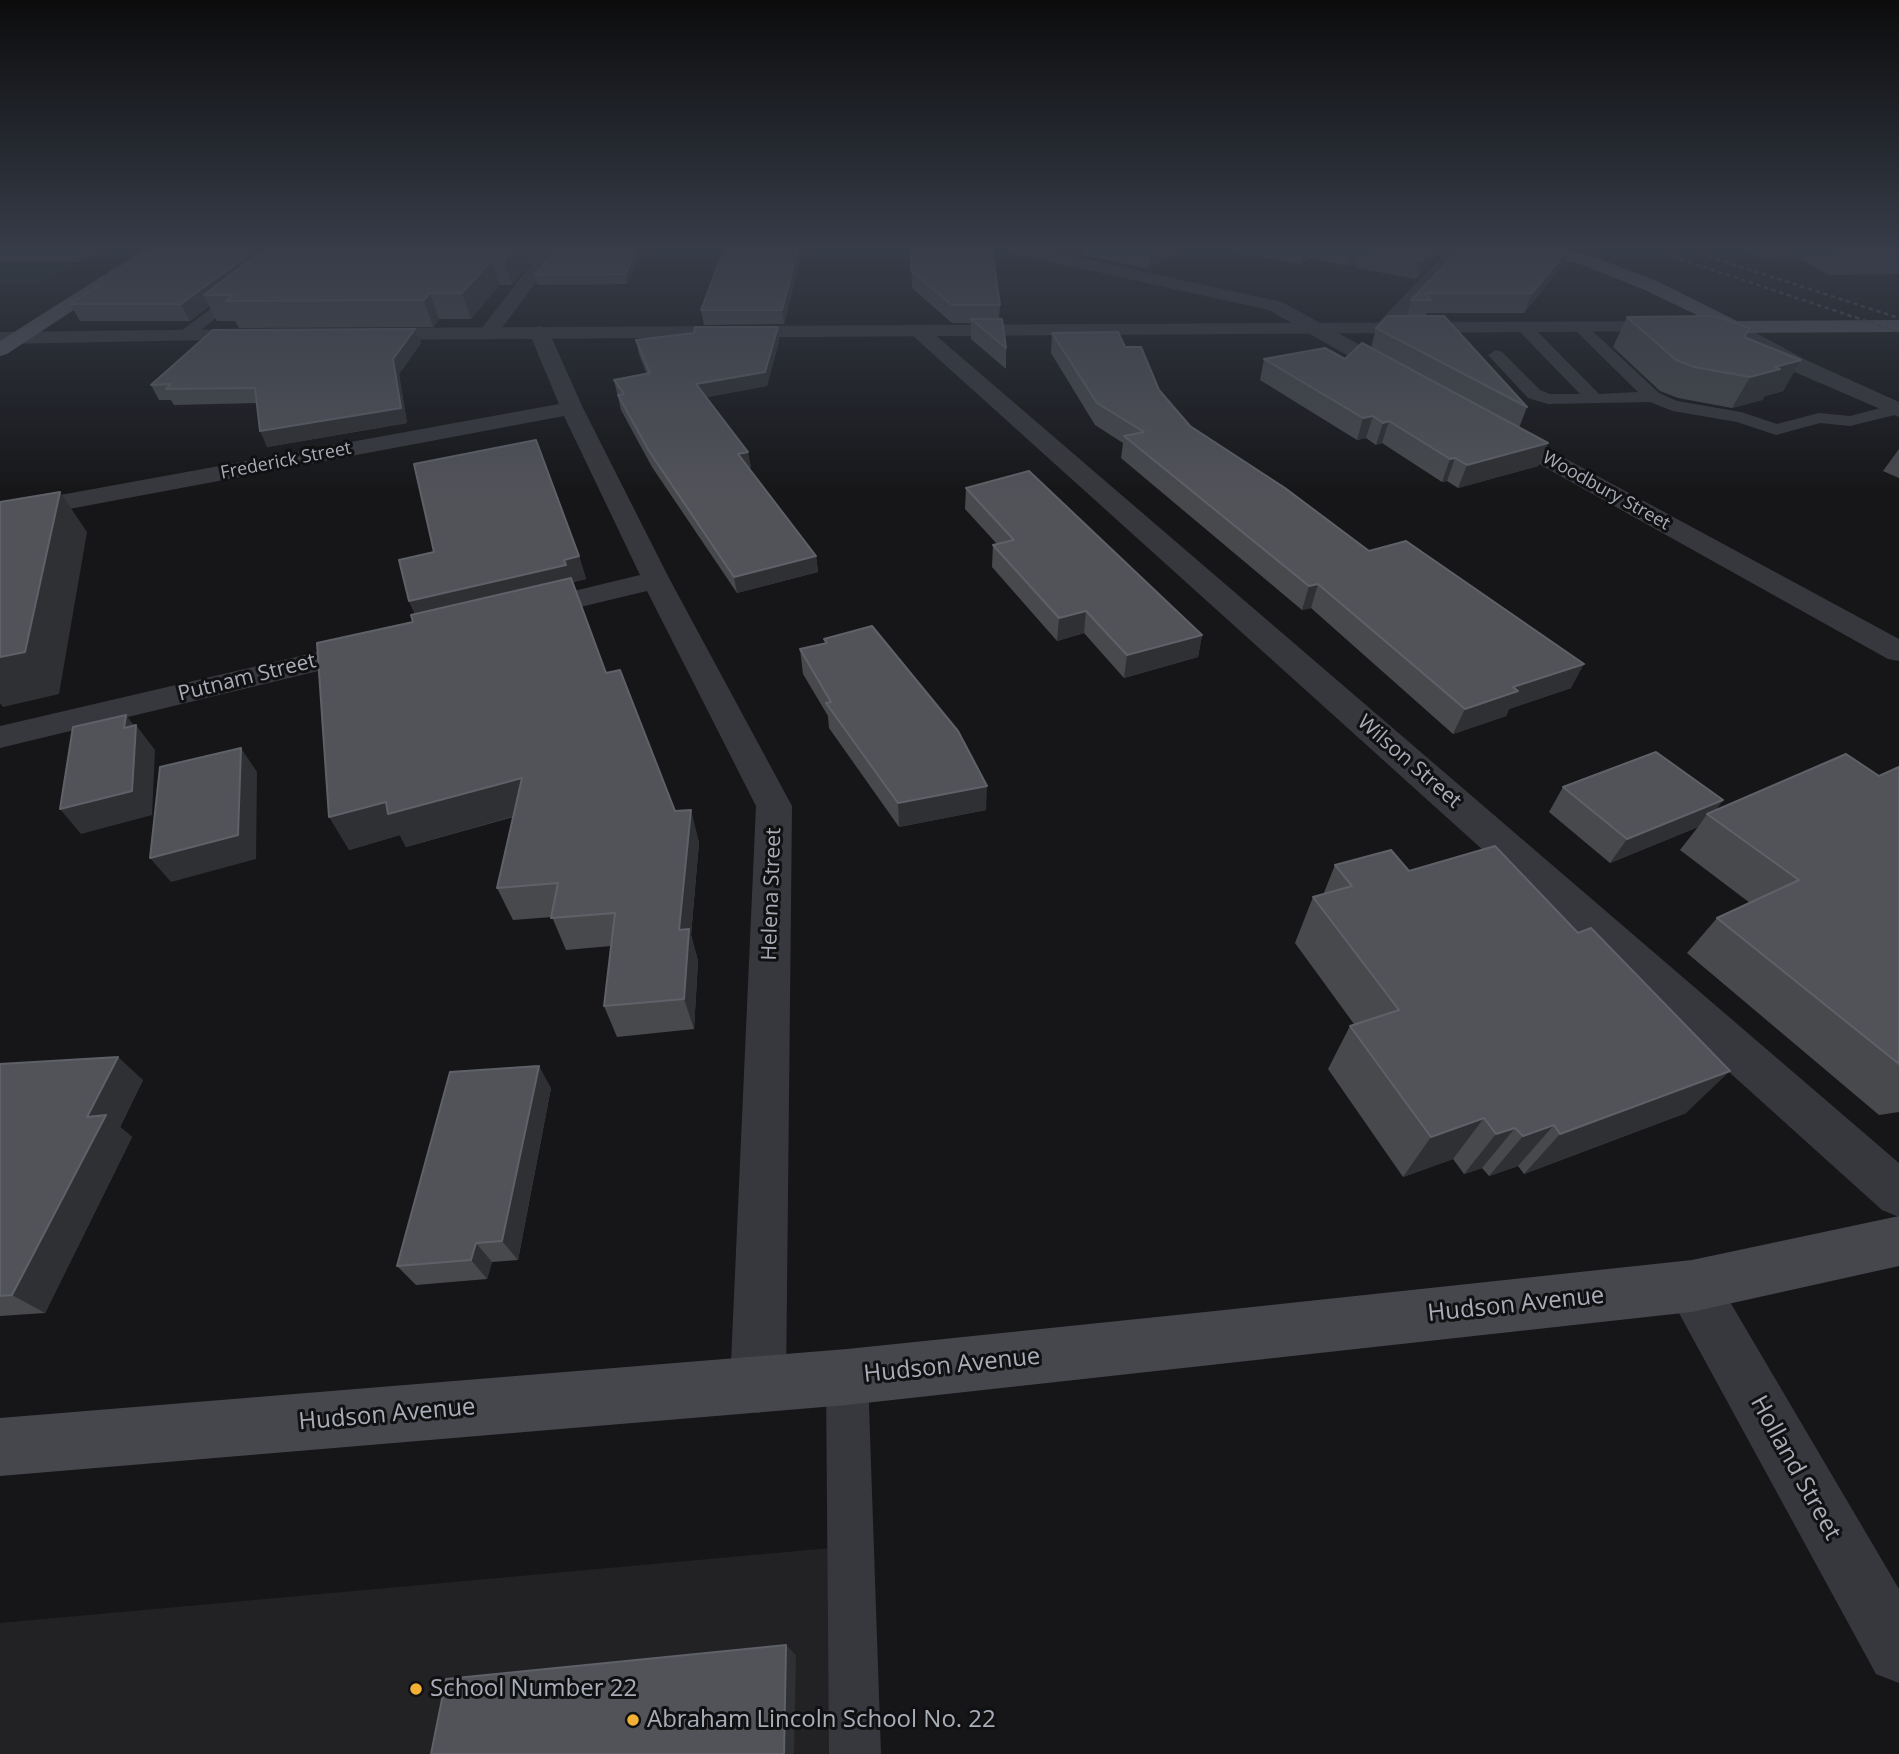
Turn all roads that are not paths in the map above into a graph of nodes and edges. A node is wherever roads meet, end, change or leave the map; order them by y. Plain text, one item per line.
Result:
1 (190, 331) edge
2 (919, 331) junction
3 (948, 331) edge
4 (1317, 331) edge
5 (1528, 331) edge
6 (1584, 331) edge
7 (1740, 331) edge
8 (539, 332) junction
9 (488, 333) joint
10 (346, 334) edge
11 (279, 335) edge
12 (184, 336) junction
13 (9, 338) edge
14 (0, 350) edge
15 (1496, 355) dead end
16 (1424, 390) edge
17 (1653, 397) junction
18 (1595, 399) junction
19 (572, 408) junction
20 (1898, 410) edge
21 (1472, 417) edge
22 (0, 514) edge
23 (656, 580) junction
24 (496, 618) edge
25 (402, 641) edge
26 (1899, 652) edge
27 (0, 737) edge
28 (1899, 1194) edge
29 (1899, 1241) edge
30 (1692, 1286) junction
31 (847, 1377) junction
32 (758, 1385) junction
33 (0, 1447) edge
34 (1899, 1651) edge
35 (855, 1754) edge

1 - 12 lane
2 - 3 street
2 - 8 street
2 - 28 street, Wilson Street
4 - 16 street
5 - 18 lane
6 - 17 lane
7 - 20 street
8 - 9 street
8 - 19 street, Helena Street
9 - 10 street
11 - 12 street
12 - 13 street
13 - 14 main road
15 - 18 lane
17 - 18 lane
17 - 20 lane
19 - 22 street, Frederick Street
19 - 23 street, Helena Street
21 - 26 street, Woodbury Street
23 - 24 street
23 - 32 street, Helena Street
25 - 27 street, Putnam Street
29 - 30 main road, Hudson Avenue
30 - 31 main road, Hudson Avenue
30 - 34 street, Holland Street
31 - 32 main road, Hudson Avenue
31 - 35 lane
32 - 33 main road, Hudson Avenue

